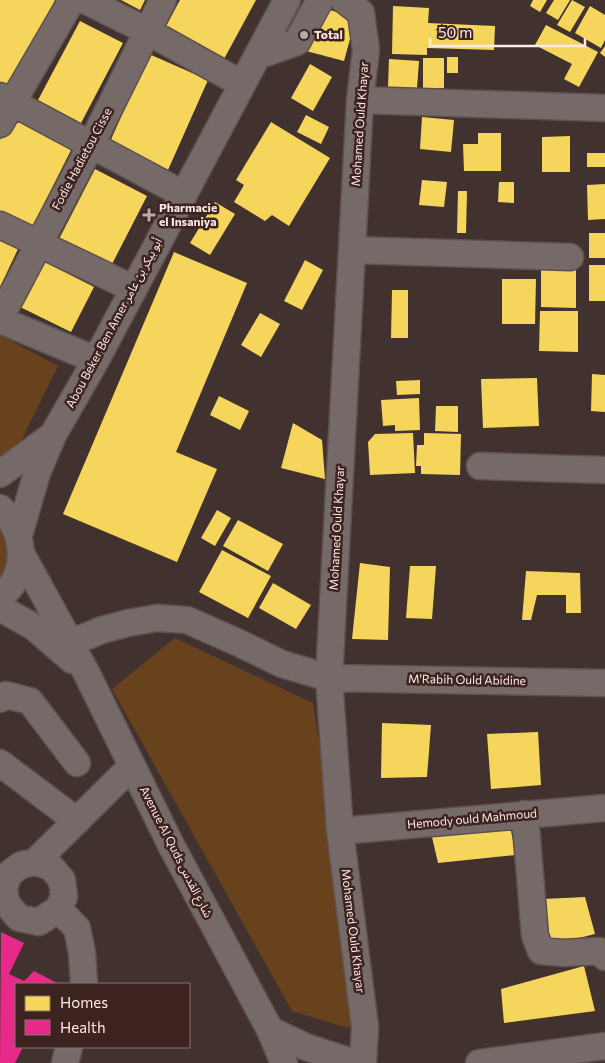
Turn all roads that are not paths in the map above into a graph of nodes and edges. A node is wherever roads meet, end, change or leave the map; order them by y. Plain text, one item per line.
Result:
1 (72, 0) edge
2 (85, 0) edge
3 (163, 0) edge
4 (287, 0) edge
5 (320, 0) edge
6 (344, 0) edge
7 (147, 31) junction
8 (257, 56) junction
9 (242, 84) junction
10 (360, 100) junction
11 (4, 108) edge
12 (605, 108) edge
13 (91, 145) junction
14 (183, 194) junction
15 (0, 225) edge
16 (38, 244) junction
17 (352, 250) junction
18 (570, 257) dead end
19 (134, 288) junction
20 (0, 319) edge
21 (96, 360) junction
22 (53, 435) junction
23 (480, 466) dead end
24 (605, 470) edge
25 (0, 474) edge
26 (0, 508) edge
27 (20, 544) junction
28 (0, 597) edge
29 (0, 608) edge
30 (70, 644) junction
31 (86, 672) junction
32 (329, 678) junction
33 (605, 683) edge
34 (0, 700) edge
35 (0, 763) edge
36 (77, 763) dead end
37 (132, 766) junction
38 (605, 808) edge
39 (526, 814) junction
40 (77, 821) junction
41 (340, 830) junction
42 (17, 866) edge
43 (3, 904) edge
44 (58, 910) junction
45 (605, 957) edge
46 (84, 983) edge
47 (270, 1030) junction
48 (605, 1046) edge
49 (69, 1048) edge
50 (510, 1060) edge
51 (354, 1062) edge
52 (65, 1063) edge
53 (284, 1063) edge
54 (478, 1063) edge

1 - 11 street
2 - 7 street
3 - 7 street, Fodie Hadietou Cisse
4 - 8 street, Abou Beker Ben Amer أبو بيكر بن عامر
5 - 8 street
6 - 10 street, Mohamed Ould Khayar
7 - 9 street
7 - 13 street, Fodie Hadietou Cisse
8 - 9 street, Abou Beker Ben Amer أبو بيكر بن عامر
9 - 14 street, Abou Beker Ben Amer أبو بيكر بن عامر
10 - 12 street
10 - 17 street, Mohamed Ould Khayar
11 - 13 street
13 - 14 street
13 - 16 street, Fodie Hadietou Cisse
14 - 19 street, Abou Beker Ben Amer أبو بيكر بن عامر
15 - 16 street
16 - 19 street
16 - 20 street, Fodie Hadietou Cisse
17 - 18 street
17 - 32 street, Mohamed Ould Khayar
19 - 21 street, Abou Beker Ben Amer أبو بيكر بن عامر
20 - 21 street
21 - 22 street, Abou Beker Ben Amer أبو بيكر بن عامر
22 - 25 street, Abou Beker Ben Amer أبو بيكر بن عامر
22 - 27 street, Abou Beker Ben Amer أبو بيكر بن عامر
23 - 24 street
26 - 27 street, Avenue Al Quds شارع القدس
27 - 28 street, Abou Beker Ben Amer أبو بيكر بن عامر
27 - 30 street, Avenue Al Quds شارع القدس
29 - 31 street, Avenue Al Quds شارع القدس
30 - 31 street, Avenue Al Quds شارع القدس
30 - 32 street, M'Rabih Ould Abidine
31 - 37 street, Avenue Al Quds شارع القدس
32 - 33 street, M'Rabih Ould Abidine
32 - 41 street, Mohamed Ould Khayar
34 - 36 street
35 - 40 street
37 - 40 street
37 - 47 street, Avenue Al Quds شارع القدس
38 - 39 street, Hemody ould Mahmoud
39 - 41 street, Hemody ould Mahmoud
39 - 45 street
40 - 42 street
41 - 51 street, Mohamed Ould Khayar
42 - 43 street
42 - 44 street
43 - 44 street
44 - 46 street
47 - 51 street
47 - 53 street, Avenue Al Quds شارع القدس
48 - 50 street
49 - 52 street
50 - 54 street

